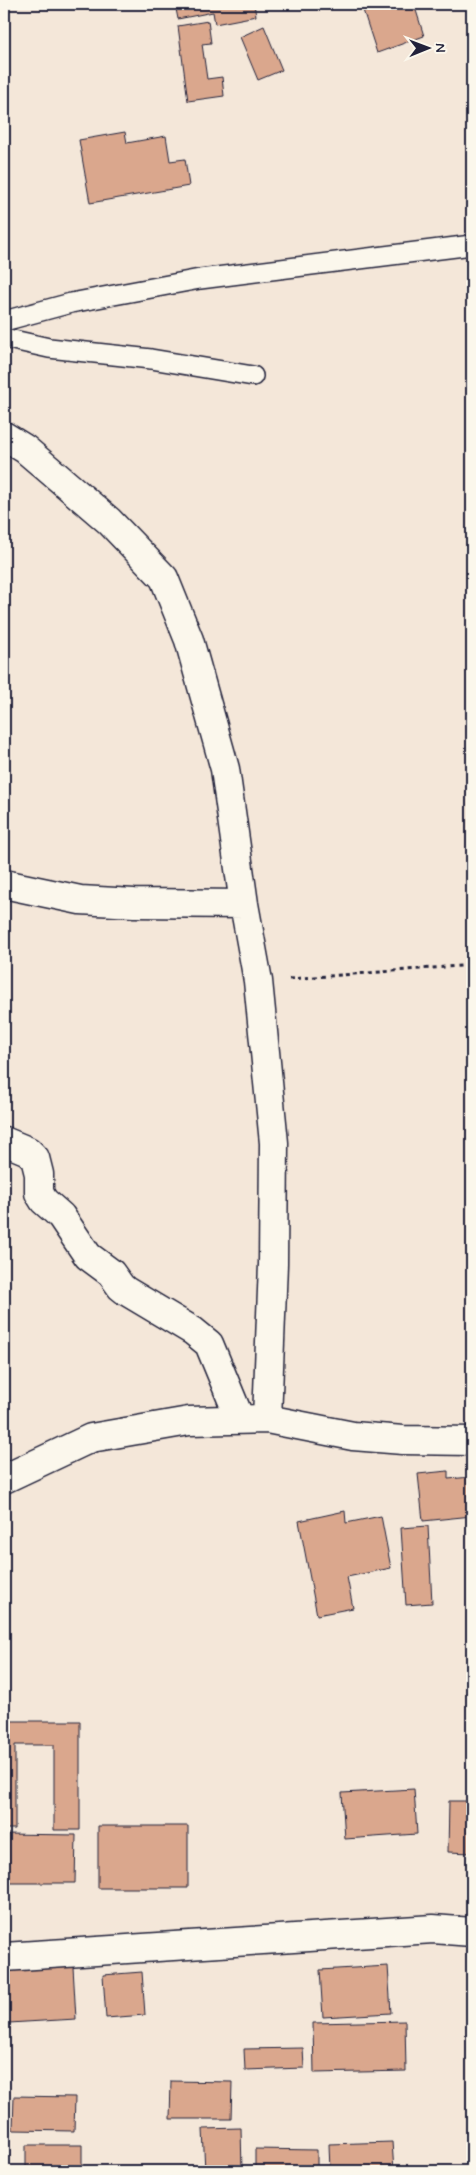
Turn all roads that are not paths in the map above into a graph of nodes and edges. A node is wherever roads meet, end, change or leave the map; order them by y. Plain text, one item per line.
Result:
1 (472, 245) edge
2 (4, 321) edge
3 (4, 338) edge
4 (253, 376) dead end
5 (4, 436) edge
6 (4, 884) edge
7 (244, 904) junction
8 (4, 1141) edge
9 (254, 1419) junction
10 (472, 1441) edge
11 (4, 1479) edge
12 (472, 1932) edge
13 (4, 1957) edge

1 - 2 lane
3 - 4 lane
5 - 7 street
6 - 7 street
7 - 9 street
8 - 9 street
9 - 10 street
9 - 11 street
12 - 13 street

